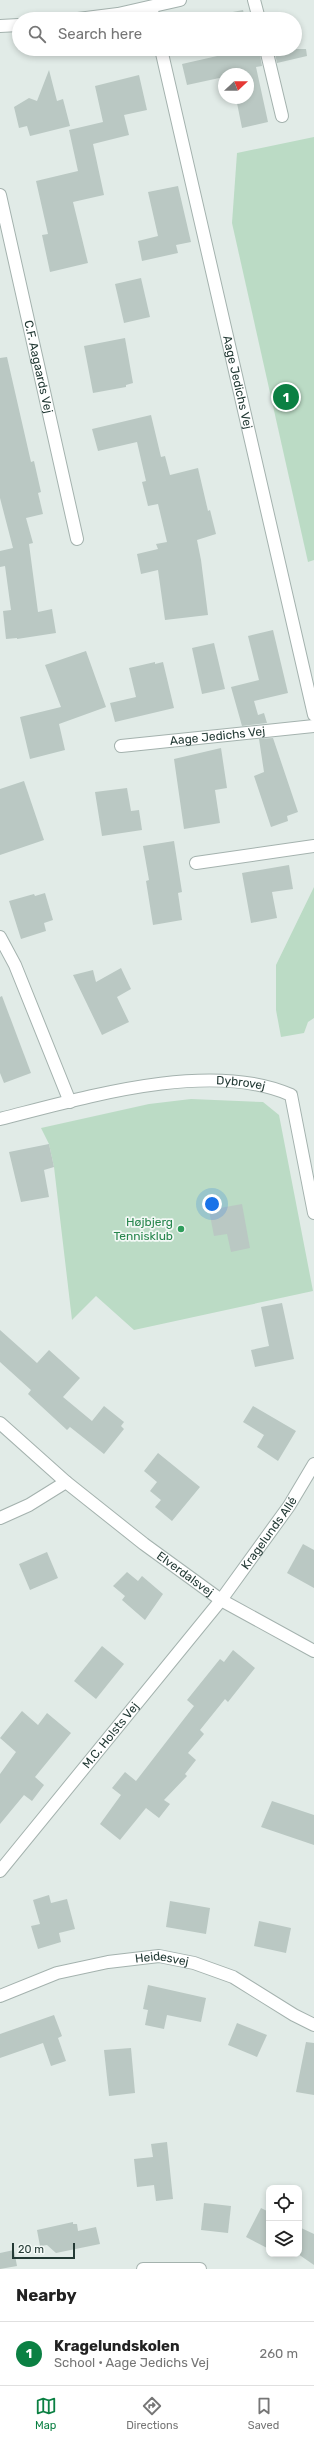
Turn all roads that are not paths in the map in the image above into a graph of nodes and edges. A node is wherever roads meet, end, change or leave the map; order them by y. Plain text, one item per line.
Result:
1 (180, 0) edge
2 (254, 0) edge
3 (151, 7) junction
4 (127, 12) edge
5 (152, 12) edge
6 (257, 12) edge
7 (12, 25) edge
8 (0, 26) edge
9 (162, 56) edge
10 (268, 56) edge
11 (282, 116) dead end
12 (0, 195) edge
13 (77, 539) dead end
14 (314, 715) edge
15 (314, 726) edge
16 (122, 746) dead end
17 (314, 846) edge
18 (196, 863) dead end
19 (0, 937) edge
20 (70, 1102) junction
21 (0, 1119) edge
22 (314, 1213) edge
23 (0, 1423) edge
24 (314, 1464) edge
25 (66, 1482) junction
26 (0, 1518) edge
27 (220, 1600) junction
28 (314, 1651) edge
29 (0, 1871) edge
30 (0, 1996) edge
31 (314, 2025) edge
32 (143, 2269) edge
33 (200, 2269) edge

1 - 3 street
2 - 6 street
3 - 4 street
3 - 5 street
7 - 8 street
9 - 14 street, Aage Jedichs Vej
10 - 11 street
12 - 13 street, C.F. Aagaards Vej
15 - 16 street, Aage Jedichs Vej
17 - 18 street
19 - 20 street
20 - 21 street, Dybrovej
20 - 22 street, Dybrovej
23 - 25 street, Elverdalsvej
24 - 27 street, Kragelunds Allé
25 - 26 street
25 - 27 street, Elverdalsvej
27 - 28 street, Elverdalsvej
27 - 29 street, M.C. Holsts Vej
30 - 31 street, Heidesvej
32 - 33 street

